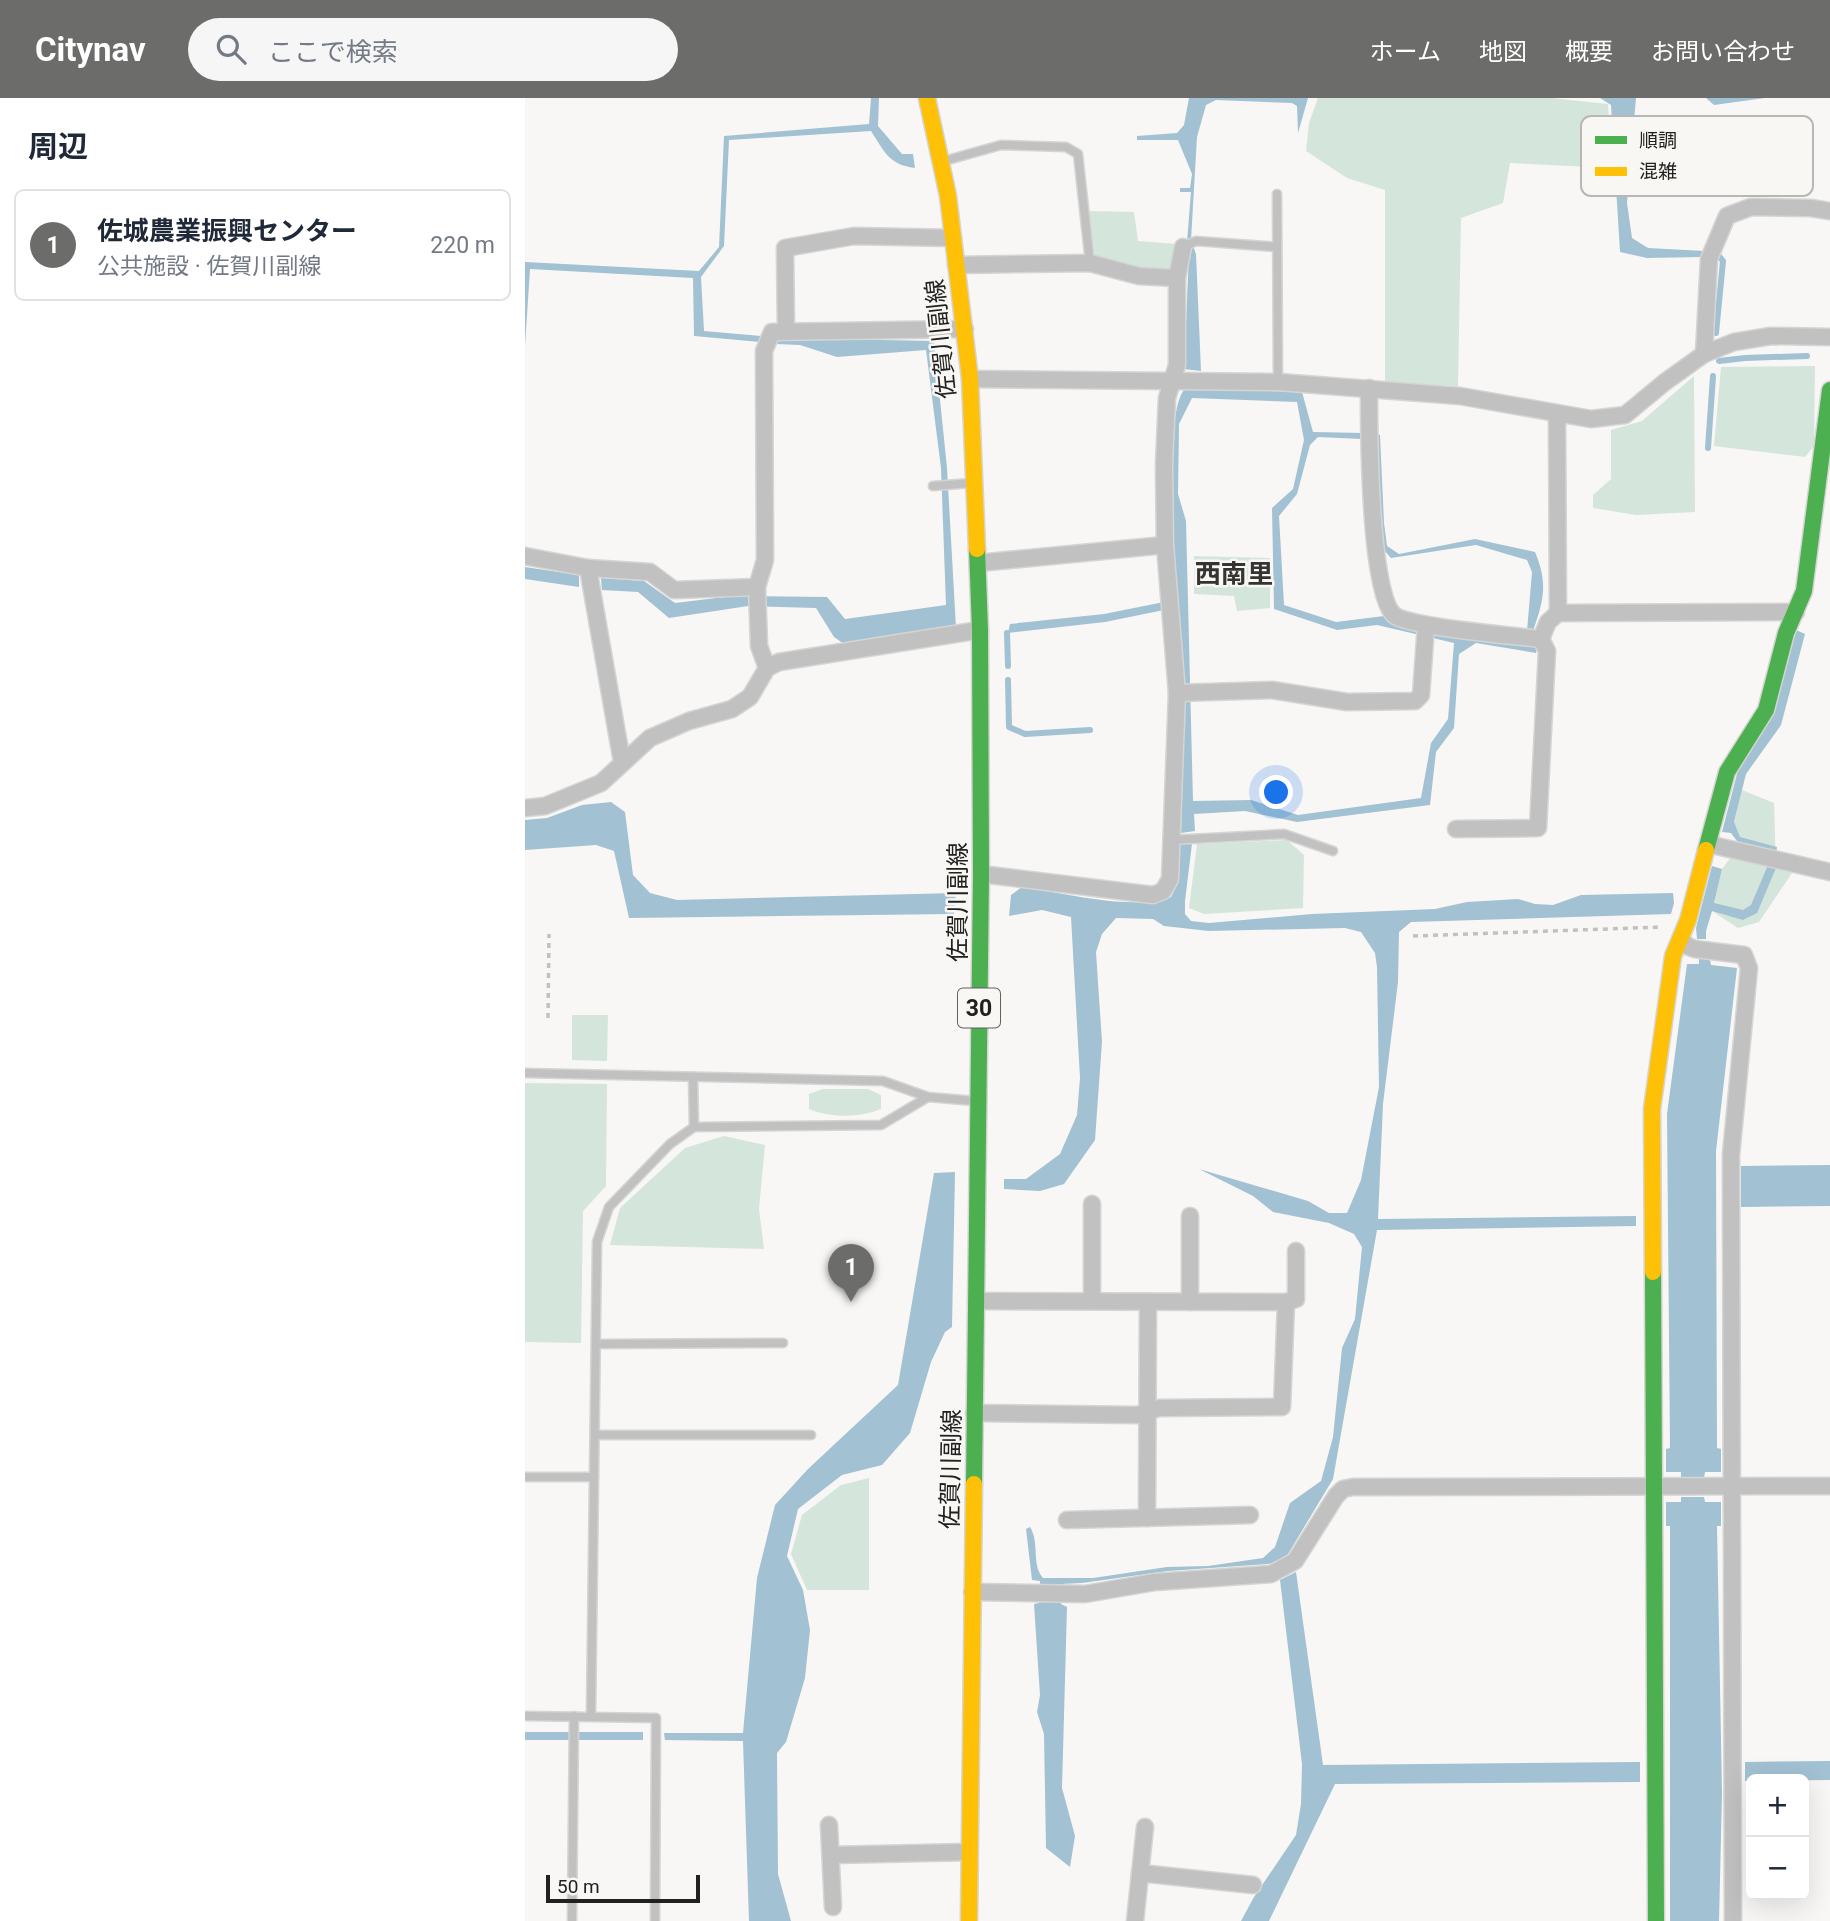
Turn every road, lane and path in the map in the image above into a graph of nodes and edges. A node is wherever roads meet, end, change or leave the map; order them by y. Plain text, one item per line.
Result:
1 (927, 98) edge
2 (941, 162) junction
3 (1277, 194) dead end
4 (1830, 211) edge
5 (953, 238) junction
6 (1190, 244) joint
7 (1277, 247) junction
8 (1090, 263) junction
9 (956, 265) junction
10 (1177, 278) junction
11 (965, 329) junction
12 (786, 331) junction
13 (1830, 337) edge
14 (1704, 354) junction
15 (970, 379) junction
16 (1171, 381) junction
17 (1278, 382) junction
18 (1369, 388) junction
19 (1830, 390) edge
20 (1557, 413) junction
21 (1826, 448) edge
22 (974, 483) junction
23 (933, 486) dead end
24 (1165, 545) junction
25 (525, 555) edge
26 (978, 562) junction
27 (589, 568) junction
28 (757, 587) junction
29 (1795, 612) junction
30 (1558, 613) junction
31 (980, 630) junction
32 (1426, 631) junction
33 (1542, 639) junction
34 (767, 668) junction
35 (1177, 693) junction
36 (622, 762) junction
37 (525, 807) edge
38 (1456, 829) dead end
39 (1171, 840) junction
40 (1708, 844) junction
41 (1333, 851) dead end
42 (1830, 872) edge
43 (981, 874) junction
44 (549, 934) dead end
45 (1413, 936) dead end
46 (1681, 938) junction
47 (548, 1018) dead end
48 (525, 1073) edge
49 (693, 1077) junction
50 (928, 1097) junction
51 (978, 1101) junction
52 (694, 1126) junction
53 (1092, 1204) dead end
54 (1191, 1216) dead end
55 (1296, 1251) dead end
56 (976, 1301) junction
57 (1092, 1301) junction
58 (1148, 1302) junction
59 (1190, 1302) junction
60 (1286, 1302) junction
61 (596, 1343) junction
62 (783, 1343) dead end
63 (1148, 1411) junction
64 (974, 1413) junction
65 (594, 1435) junction
66 (811, 1435) dead end
67 (525, 1477) edge
68 (594, 1477) junction
69 (1830, 1486) edge
70 (1731, 1487) junction
71 (1653, 1488) junction
72 (1250, 1515) dead end
73 (1147, 1518) junction
74 (1067, 1520) dead end
75 (972, 1592) junction
76 (525, 1716) edge
77 (574, 1716) junction
78 (591, 1716) junction
79 (829, 1825) dead end
80 (1145, 1827) dead end
81 (969, 1852) junction
82 (831, 1855) junction
83 (1140, 1874) junction
84 (1253, 1885) dead end
85 (832, 1907) dead end
86 (572, 1921) edge
87 (655, 1921) edge
88 (969, 1921) edge
89 (1135, 1921) edge
90 (1656, 1921) edge
91 (1733, 1921) edge

1 - 2 main road, 佐賀川副線 / 30
2 - 5 main road, 佐賀川副線 / 30
2 - 8 lane
3 - 7 lane
4 - 14 street
5 - 9 main road, 佐賀川副線 / 30
5 - 12 street
6 - 7 lane
6 - 10 street
7 - 17 lane
8 - 9 street
8 - 10 street
9 - 11 main road, 佐賀川副線 / 30
10 - 16 street
11 - 12 street
11 - 15 main road, 佐賀川副線 / 30
12 - 28 street
13 - 14 street
14 - 20 street
15 - 16 street
15 - 22 main road, 佐賀川副線 / 30
16 - 17 street
16 - 24 street
17 - 18 street
18 - 20 street
18 - 32 street
19 - 21 main road
20 - 30 street
21 - 29 main road
22 - 23 lane
22 - 26 main road, 佐賀川副線 / 30
24 - 26 street
24 - 35 street
25 - 27 street
26 - 31 main road, 佐賀川副線 / 30
27 - 28 street
27 - 36 street
28 - 34 street
29 - 30 street
29 - 40 main road
30 - 33 street
31 - 34 street
31 - 43 main road, 佐賀川副線 / 30
32 - 33 street
32 - 35 street
33 - 38 street
34 - 36 street
35 - 39 street
36 - 37 street
39 - 41 lane
39 - 43 street
40 - 42 street
40 - 46 main road
43 - 51 main road, 佐賀川副線 / 30
44 - 47 path
45 - 46 path
46 - 70 street
46 - 71 main road
48 - 49 lane
49 - 50 lane
49 - 52 lane
50 - 51 lane
50 - 52 lane
51 - 56 main road, 佐賀川副線 / 30
52 - 61 lane
53 - 57 street
54 - 59 street
55 - 60 street
56 - 57 street
56 - 64 main road, 佐賀川副線 / 30
57 - 58 street
58 - 59 street
58 - 63 street
59 - 60 street
60 - 63 street
61 - 62 lane
61 - 65 lane
63 - 64 street
63 - 73 street
64 - 75 main road, 佐賀川副線 / 30
65 - 66 lane
65 - 68 lane
67 - 68 lane
68 - 78 lane
69 - 70 street
70 - 71 street
70 - 91 street
71 - 75 street
71 - 90 main road
72 - 73 street
73 - 74 street
75 - 81 main road, 佐賀川副線 / 30
76 - 77 lane
77 - 78 lane
77 - 86 lane
78 - 87 lane
79 - 82 street
80 - 83 street
81 - 82 street
81 - 88 main road, 佐賀川副線 / 30
82 - 85 street
83 - 84 street
83 - 89 street

